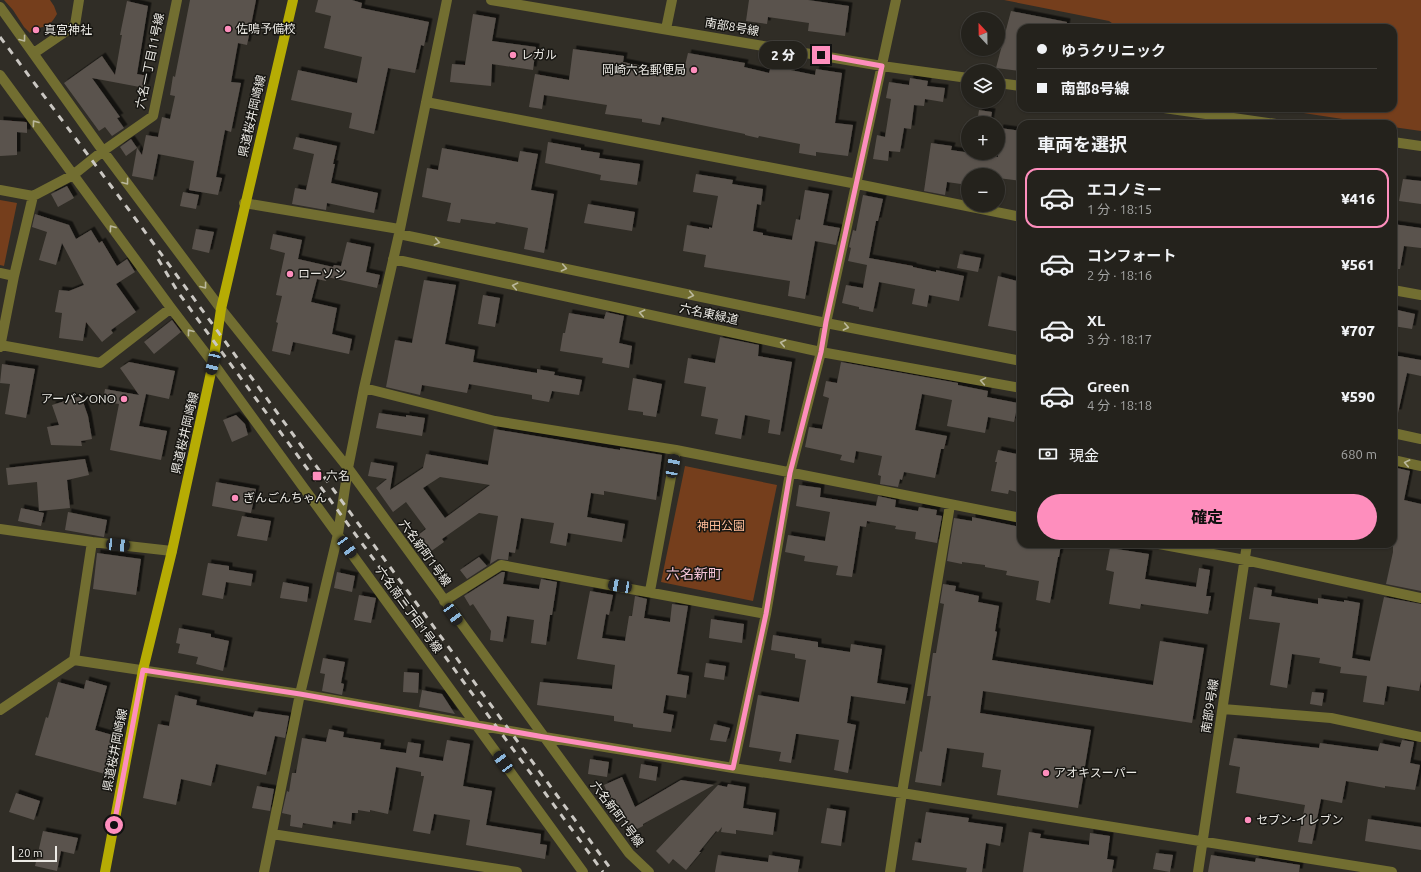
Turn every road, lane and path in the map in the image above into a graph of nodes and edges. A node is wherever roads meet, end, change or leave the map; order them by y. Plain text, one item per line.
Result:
1 (80, 0) edge
2 (177, 0) edge
3 (293, 0) edge
4 (447, 0) edge
5 (491, 0) edge
6 (672, 0) edge
7 (896, 0) edge
8 (0, 7) edge
9 (666, 29) junction
10 (34, 53) junction
11 (882, 66) junction
12 (0, 75) edge
13 (961, 77) edge
14 (1005, 84) edge
15 (1017, 85) edge
16 (426, 102) junction
17 (1192, 112) edge
18 (1248, 120) edge
19 (1397, 143) edge
20 (1421, 146) edge
21 (103, 151) junction
22 (73, 175) junction
23 (857, 184) junction
24 (0, 190) edge
25 (33, 196) junction
26 (244, 203) junction
27 (1017, 216) edge
28 (399, 232) junction
29 (393, 259) junction
30 (0, 273) edge
31 (14, 276) junction
32 (1397, 291) edge
33 (1421, 295) edge
34 (171, 308) junction
35 (221, 309) junction
36 (826, 322) junction
37 (0, 346) edge
38 (821, 352) junction
39 (1017, 360) edge
40 (213, 363) junction
41 (1017, 387) edge
42 (364, 388) junction
43 (1397, 434) edge
44 (1421, 439) edge
45 (676, 450) junction
46 (1397, 461) edge
47 (1421, 466) edge
48 (348, 468) junction
49 (790, 473) junction
50 (950, 505) junction
51 (1017, 517) edge
52 (0, 529) edge
53 (338, 534) junction
54 (92, 542) junction
55 (1180, 548) edge
56 (1246, 548) edge
57 (172, 551) junction
58 (1244, 560) junction
59 (650, 591) junction
60 (1421, 598) edge
61 (444, 601) junction
62 (766, 614) junction
63 (74, 660) junction
64 (143, 670) junction
65 (300, 694) junction
66 (1223, 709) junction
67 (0, 710) edge
68 (476, 725) junction
69 (544, 737) junction
70 (1421, 737) edge
71 (733, 768) junction
72 (902, 793) junction
73 (272, 834) junction
74 (1202, 842) junction
75 (494, 870) edge
76 (105, 872) edge
77 (264, 872) edge
78 (517, 872) edge
79 (583, 872) edge
80 (649, 872) edge
81 (890, 872) edge
82 (1198, 872) edge
83 (1392, 872) edge

1 - 10 street
2 - 21 street, 六名一丁目11号線
3 - 26 main road, 県道桜井岡崎線
4 - 16 street
5 - 9 street, 南部8号線
6 - 9 street
7 - 11 street
8 -> 10 street, 六名新町1号線
9 - 11 street, 南部8号線
10 - 21 street, 六名新町1号線
11 - 13 street, 南部8号線
11 - 23 street
22 -> 12 street, 六名南二丁目1号線
14 - 15 street
16 - 23 street
16 - 28 street
17 - 18 street
19 - 20 street
21 - 22 street, 六名一丁目11号線
21 -> 35 street, 六名新町1号線
22 - 25 street, 六名一丁目11号線
34 -> 22 street, 六名南二丁目1号線
23 - 27 street
23 - 36 street
24 - 25 street
25 - 31 street
26 - 28 street, 六名東緑道
26 - 35 main road, 県道桜井岡崎線
28 - 29 street
28 -> 36 street, 六名東緑道
38 -> 29 street, 六名東緑道
29 - 42 street
30 - 31 street
31 - 37 street
32 - 33 street
34 - 37 street
40 -> 34 street, 六名南二丁目1号線
35 - 40 main road, 県道桜井岡崎線
35 - 48 street, 六名新町1号線
36 - 38 street
36 -> 39 street, 六名東緑道
41 -> 38 street, 六名東緑道
38 - 49 street
40 - 53 street, 六名南二丁目1号線
40 - 57 main road, 県道桜井岡崎線
42 - 45 street
42 - 48 street
43 - 44 street
45 - 49 street
45 - 59 street
47 -> 46 street
48 - 53 street
48 - 61 street, 六名新町1号線
49 - 50 street
49 - 62 street
50 - 51 street
50 - 72 street
52 - 54 street
53 - 65 street
53 - 68 street, 六名南二丁目1号線
54 - 57 street
54 - 63 street
55 - 58 street
56 - 58 street, 南部9号線
57 - 64 main road, 県道桜井岡崎線
58 - 60 street
58 - 66 street, 南部9号線
59 - 61 street
59 - 62 street
61 - 69 street, 六名新町1号線
62 - 71 street
63 - 64 street
63 - 67 street
64 - 65 street
64 - 76 main road, 県道桜井岡崎線
65 - 68 street
65 - 73 street
66 - 70 street
66 - 74 street, 南部9号線
68 - 69 street
68 - 79 street, 六名南二丁目1号線
69 - 71 street
69 - 80 street, 六名新町1号線
71 - 72 street
72 - 74 street
72 - 81 street
73 - 75 street
73 - 77 street
74 - 82 street, 南部9号線
74 - 83 street
75 - 78 street

